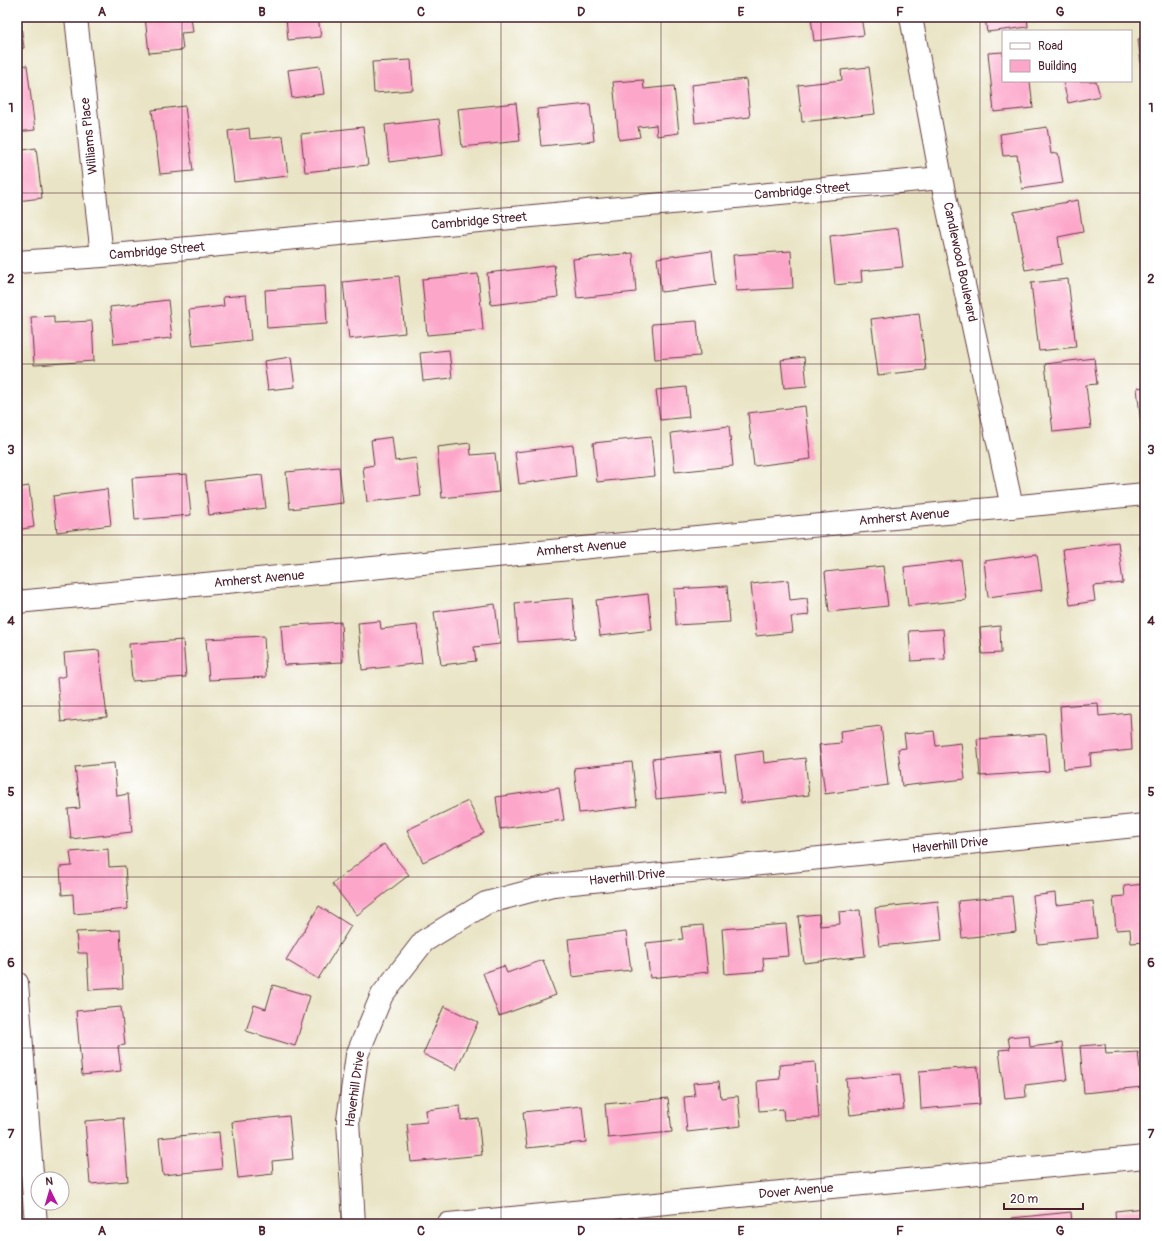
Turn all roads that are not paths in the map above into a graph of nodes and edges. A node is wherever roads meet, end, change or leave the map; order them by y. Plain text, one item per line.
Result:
1 (76, 17) edge
2 (911, 17) edge
3 (941, 178) junction
4 (102, 256) junction
5 (17, 262) edge
6 (1145, 494) edge
7 (1012, 507) junction
8 (17, 602) edge
9 (1145, 825) edge
10 (17, 983) edge
11 (1145, 1157) edge
12 (36, 1224) edge
13 (354, 1224) edge
14 (448, 1224) edge

1 - 4 street, Williams Place
2 - 3 street, Candlewood Boulevard
3 - 4 street, Cambridge Street
3 - 7 street, Candlewood Boulevard
4 - 5 street, Cambridge Street
6 - 7 street, Amherst Avenue
7 - 8 street, Amherst Avenue
9 - 13 street, Haverhill Drive
10 - 12 street
11 - 14 street, Dover Avenue

